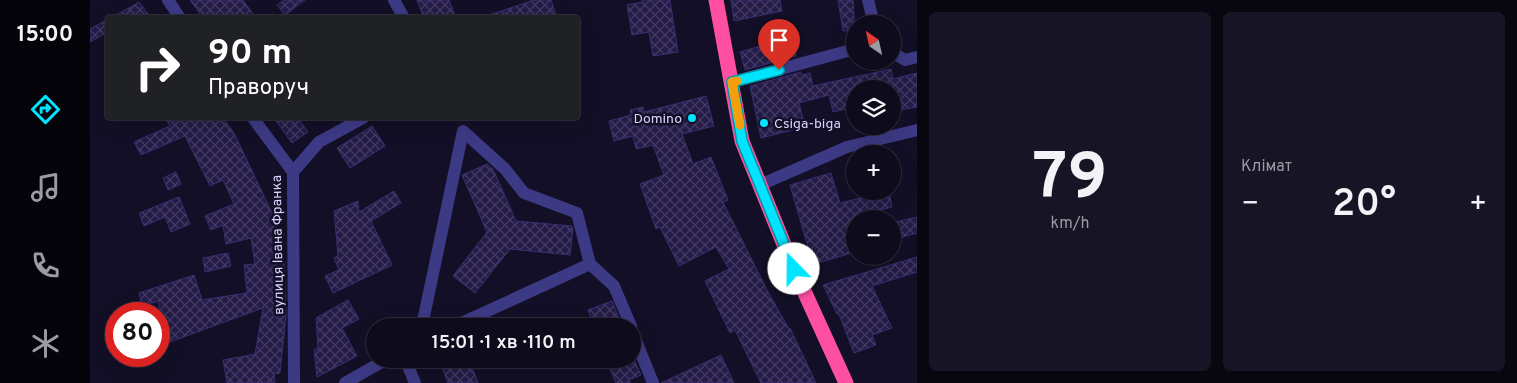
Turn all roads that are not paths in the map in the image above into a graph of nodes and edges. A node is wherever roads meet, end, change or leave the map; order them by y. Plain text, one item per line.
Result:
1 (168, 0) edge
2 (394, 0) edge
3 (716, 0) edge
4 (868, 0) edge
5 (178, 15) edge
6 (402, 15) edge
7 (872, 15) edge
8 (846, 52) edge
9 (917, 57) edge
10 (901, 58) edge
11 (732, 82) junction
12 (254, 120) edge
13 (359, 120) edge
14 (917, 130) edge
15 (293, 172) junction
16 (760, 185) junction
17 (590, 264) junction
18 (424, 318) edge
19 (472, 318) edge
20 (628, 318) edge
21 (641, 353) edge
22 (371, 368) edge
23 (409, 368) edge
24 (294, 383) edge
25 (345, 383) edge
26 (415, 383) edge
27 (653, 383) edge
28 (846, 383) edge

1 - 5 street
2 - 6 street
3 - 11 highway
4 - 7 street
8 - 11 street
9 - 10 street
11 - 16 highway
12 - 15 street, вулиця Івана Франка
13 - 15 street
14 - 16 street
15 - 24 street, вулиця Івана Франка
16 - 28 highway
17 - 18 street
17 - 19 street
17 - 20 street
21 - 27 street
22 - 25 street
23 - 26 street

